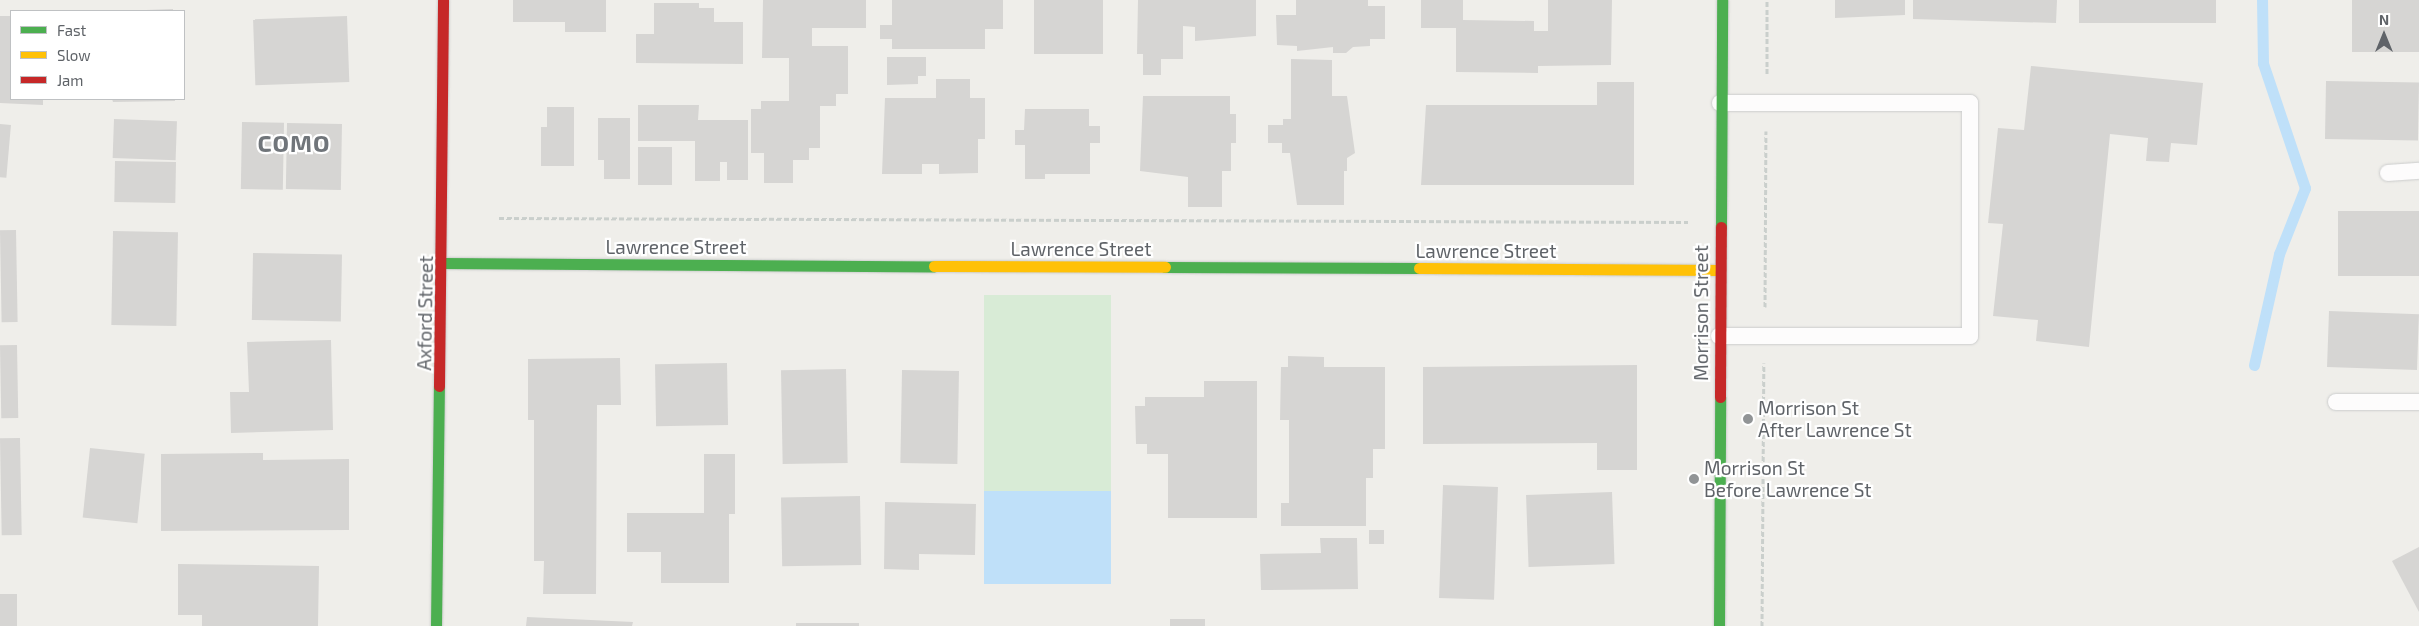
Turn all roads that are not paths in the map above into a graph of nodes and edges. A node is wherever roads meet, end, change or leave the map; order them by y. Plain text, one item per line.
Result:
1 (443, 0) edge
2 (1722, 0) edge
3 (1720, 103) junction
4 (2419, 171) edge
5 (2388, 173) dead end
6 (443, 263) junction
7 (1719, 270) junction
8 (1719, 336) junction
9 (2336, 402) dead end
10 (2419, 402) edge
11 (436, 626) edge
12 (1719, 626) edge

1 - 6 street, Axford Street
2 - 3 street, Morrison Street
3 - 7 street, Morrison Street
3 - 8 lane
4 - 5 lane
6 - 7 street, Lawrence Street
6 - 11 street, Axford Street
7 - 8 street, Morrison Street
8 - 12 street, Morrison Street
9 - 10 lane

